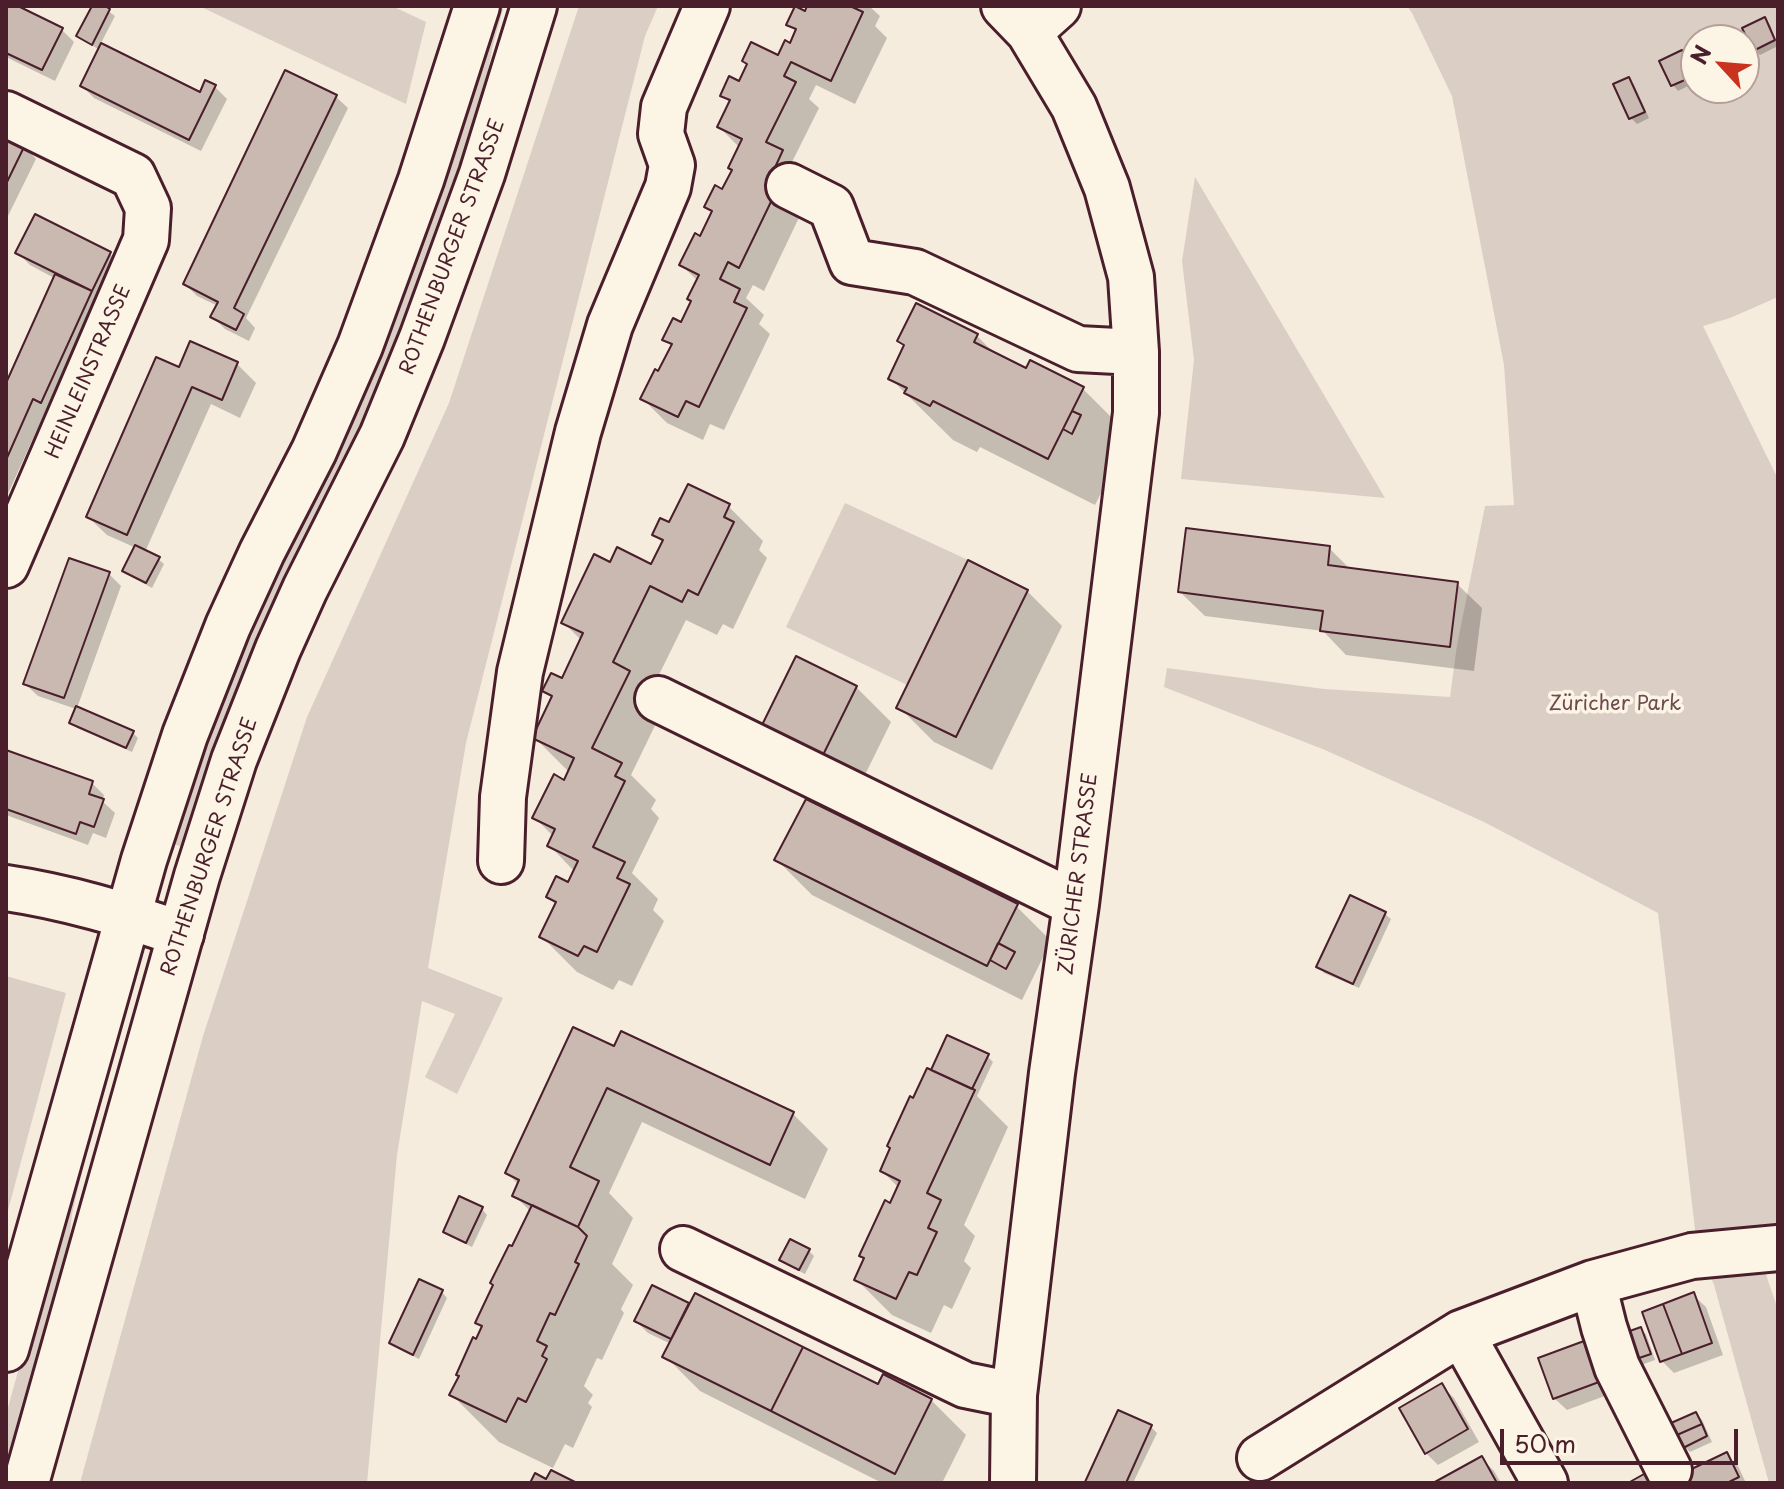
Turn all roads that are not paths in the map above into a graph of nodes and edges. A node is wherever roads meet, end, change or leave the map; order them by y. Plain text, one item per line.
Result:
1 (477, 6) edge
2 (534, 6) edge
3 (707, 6) edge
4 (1030, 15) edge
5 (6, 114) edge
6 (789, 186) dead end
7 (1136, 352) junction
8 (6, 565) edge
9 (658, 699) dead end
10 (501, 861) dead end
11 (6, 888) edge
12 (1076, 904) junction
13 (129, 916) junction
14 (181, 934) junction
15 (1778, 1248) edge
16 (683, 1249) dead end
17 (1593, 1283) junction
18 (1461, 1333) junction
19 (6, 1349) edge
20 (1014, 1395) junction
21 (1260, 1458) dead end
22 (1669, 1470) dead end
23 (26, 1483) edge
24 (1013, 1483) edge
25 (1545, 1483) edge

1 - 13 street
2 - 14 street, ROTHENBURGER STRASSE
3 - 10 street
4 - 7 street, ZÜRICHER STRASSE
5 - 8 street, HEINLEINSTRASSE
6 - 7 street
7 - 12 street, ZÜRICHER STRASSE
9 - 12 street
11 - 13 street
12 - 20 street, ZÜRICHER STRASSE
13 - 14 street
13 - 19 street
14 - 23 street, ROTHENBURGER STRASSE
15 - 17 street
16 - 20 street
17 - 18 street
17 - 22 street
18 - 21 street
18 - 25 street
20 - 24 street, ZÜRICHER STRASSE

